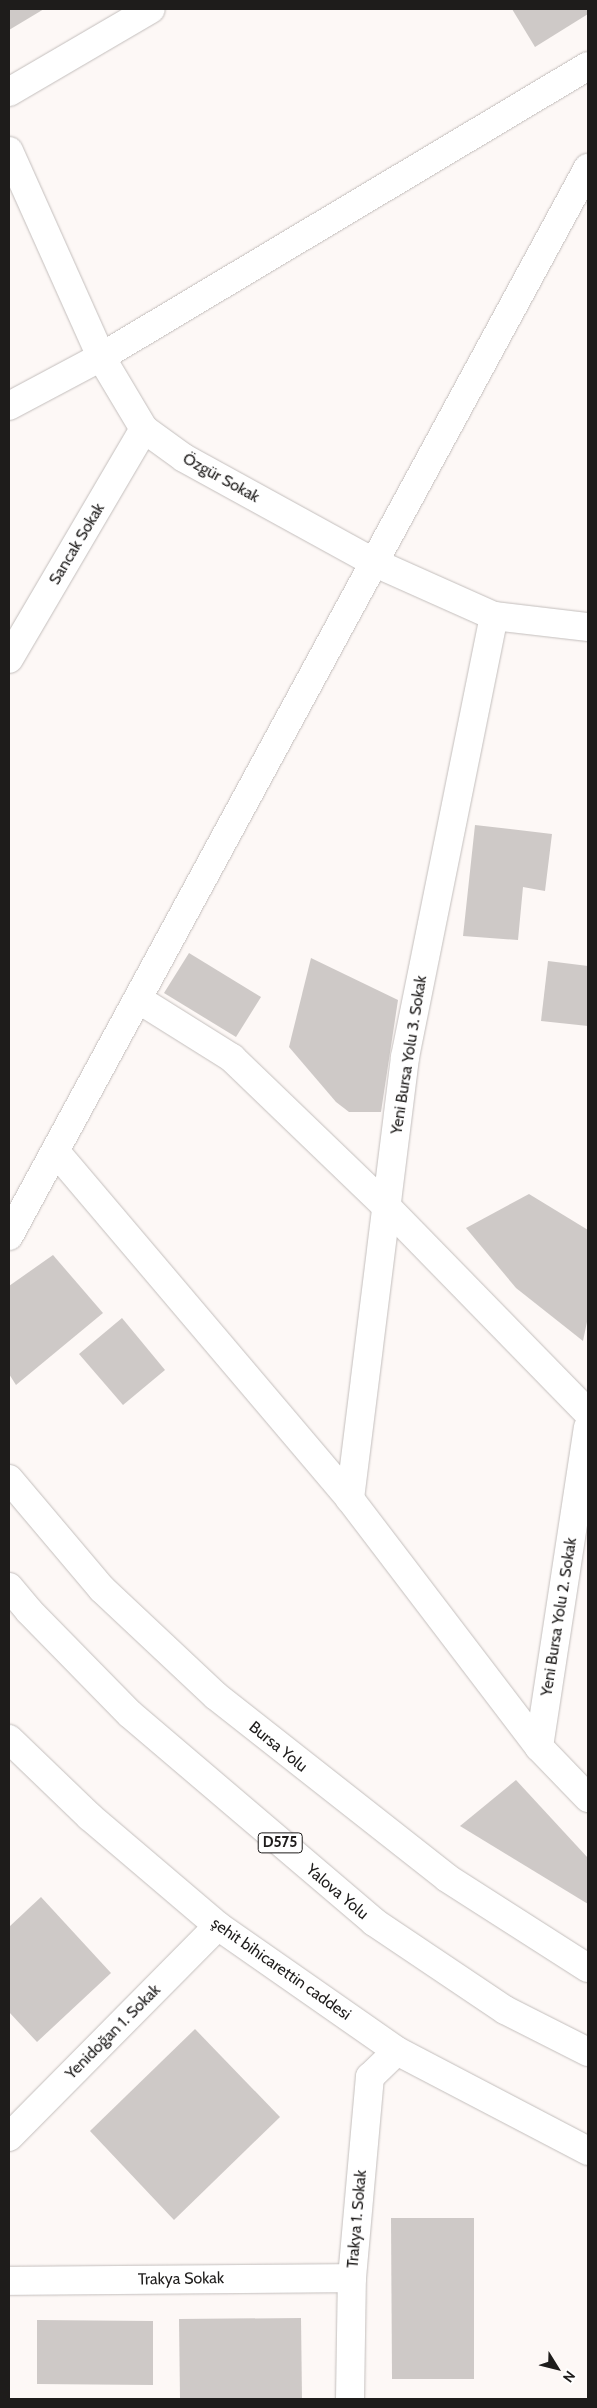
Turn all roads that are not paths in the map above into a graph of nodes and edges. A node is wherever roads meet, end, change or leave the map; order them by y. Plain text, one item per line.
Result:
1 (151, 9) edge
2 (588, 66) edge
3 (9, 92) edge
4 (9, 151) edge
5 (588, 168) edge
6 (101, 357) junction
7 (9, 406) edge
8 (144, 429) junction
9 (373, 562) junction
10 (494, 616) junction
11 (588, 627) edge
12 (9, 659) edge
13 (138, 999) junction
14 (56, 1152) junction
15 (386, 1207) junction
16 (9, 1236) edge
17 (588, 1413) edge
18 (588, 1428) edge
19 (9, 1479) edge
20 (350, 1499) junction
21 (9, 1587) edge
22 (9, 1739) edge
23 (539, 1747) junction
24 (588, 1798) edge
25 (218, 1926) junction
26 (542, 1941) junction
27 (588, 1958) edge
28 (588, 1968) edge
29 (397, 2050) junction
30 (588, 2052) edge
31 (9, 2137) edge
32 (588, 2151) edge
33 (352, 2278) junction
34 (9, 2281) edge
35 (350, 2399) edge

1 - 3 main road
2 - 6 main road
4 - 6 main road, Özgür Sokak
5 - 9 main road
6 - 7 main road
6 - 8 main road, Özgür Sokak
8 - 9 main road, Özgür Sokak
8 - 12 main road, Sancak Sokak
9 - 10 main road, Özgür Sokak
9 - 13 main road
10 - 11 main road, Özgür Sokak
10 - 15 main road, Yeni Bursa Yolu 3. Sokak
13 - 14 main road
13 - 15 main road
14 - 16 main road
14 - 20 main road
15 - 17 main road
15 - 20 main road, Yeni Bursa Yolu 3. Sokak
18 - 23 main road, Yeni Bursa Yolu 2. Sokak
19 - 26 main road, Bursa Yolu
20 - 23 main road
21 - 30 main road, Yalova Yolu / D575
22 - 25 main road, şehit bihicarettin caddesi
23 - 24 main road
25 - 29 main road, şehit bihicarettin caddesi
25 - 31 main road, Yenidoğan 1. Sokak
26 - 27 main road
26 - 28 main road, Bursa Yolu
29 - 32 main road, şehit bihicarettin caddesi
29 - 33 main road, Trakya 1. Sokak
33 - 34 main road, Trakya Sokak
33 - 35 main road, Trakya 1. Sokak

